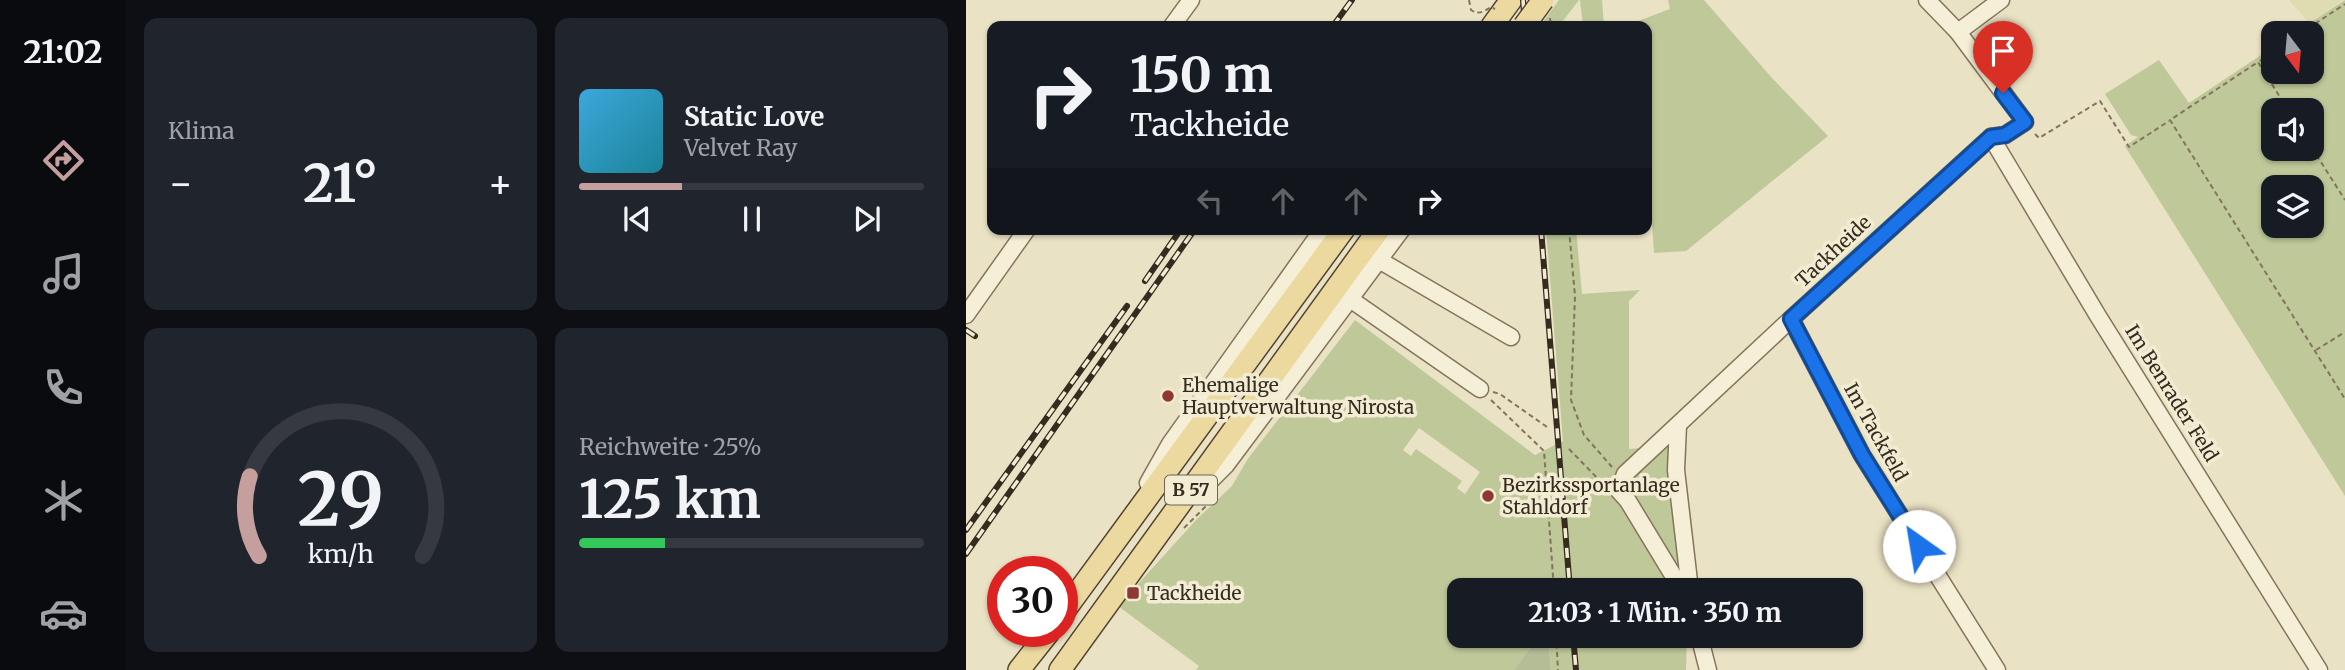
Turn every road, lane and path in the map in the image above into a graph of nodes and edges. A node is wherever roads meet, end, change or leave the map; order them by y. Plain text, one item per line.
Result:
1 (1191, 0) edge
2 (1469, 0) edge
3 (1543, 0) edge
4 (1927, 0) edge
5 (2001, 0) edge
6 (2345, 4) edge
7 (1500, 12) edge
8 (1176, 21) edge
9 (1528, 21) edge
10 (2319, 21) edge
11 (1958, 32) junction
12 (2261, 60) edge
13 (2258, 62) junction
14 (2280, 98) edge
15 (2170, 120) junction
16 (2025, 122) junction
17 (1991, 137) junction
18 (2320, 161) edge
19 (2345, 200) edge
20 (1023, 235) edge
21 (1319, 235) edge
22 (1340, 235) edge
23 (1375, 235) edge
24 (1398, 235) edge
25 (1570, 235) edge
26 (1379, 260) junction
27 (1350, 299) junction
28 (966, 315) edge
29 (1791, 319) junction
30 (2345, 332) edge
31 (1511, 337) dead end
32 (2315, 351) junction
33 (1480, 389) junction
34 (2345, 399) edge
35 (1678, 425) junction
36 (1547, 427) dead end
37 (1569, 449) dead end
38 (1619, 491) junction
39 (1175, 513) junction
40 (1116, 539) junction
41 (1552, 578) edge
42 (1675, 578) edge
43 (1689, 578) edge
44 (1078, 592) edge
45 (1037, 647) edge
46 (1557, 648) edge
47 (1702, 648) edge
48 (1019, 670) edge
49 (1060, 670) edge
50 (1558, 670) edge
51 (1708, 670) edge
52 (1997, 670) edge
53 (2319, 670) edge

1 - 8 street
2 - 7 path, bridge
3 - 9 main road, bridge
4 - 11 street
5 - 11 street
6 - 10 path
11 - 16 street
12 - 13 path
13 - 14 path
13 - 15 path
15 - 16 path
15 - 32 path
16 - 17 street, Tackheide
17 - 29 street, Tackheide
17 - 53 street, Im Benrader Feld
18 - 19 path
20 - 28 street
21 - 40 street
22 - 40 main road, B 57
23 - 39 main road, B 57
24 - 26 street
25 - 38 path
26 - 27 street
26 - 31 street
27 - 33 street
27 - 39 street
29 - 35 street, Tackheide
29 - 52 street, Im Tackfeld
30 - 32 path
32 - 34 path
33 - 36 path
33 - 41 path
35 - 38 street, Tackheide
35 - 43 street
37 - 38 path
38 - 42 street
39 - 49 main road, B 57
40 - 44 main road, B 57
45 - 48 main road
46 - 50 path
47 - 51 street

